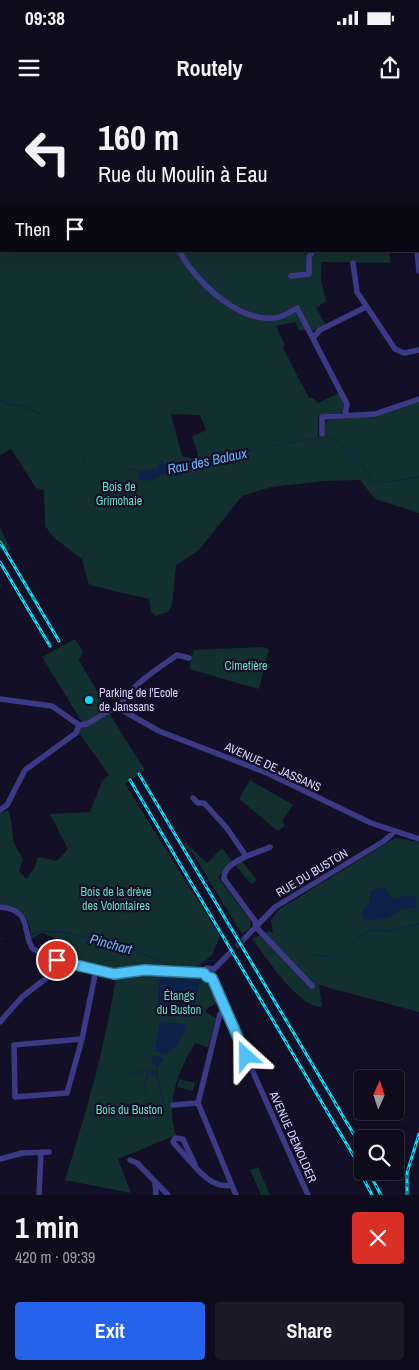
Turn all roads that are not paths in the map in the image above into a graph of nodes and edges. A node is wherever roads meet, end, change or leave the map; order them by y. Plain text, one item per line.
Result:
1 (179, 252) edge
2 (312, 252) edge
3 (417, 252) edge
4 (353, 264) dead end
5 (419, 271) edge
6 (291, 276) dead end
7 (366, 307) junction
8 (314, 337) junction
9 (419, 350) edge
10 (419, 399) edge
11 (347, 404) junction
12 (355, 415) junction
13 (345, 416) junction
14 (322, 434) dead end
15 (189, 658) dead end
16 (0, 700) edge
17 (120, 709) junction
18 (79, 725) junction
19 (192, 798) dead end
20 (0, 810) edge
21 (394, 832) junction
22 (419, 839) edge
23 (270, 847) dead end
24 (246, 856) junction
25 (0, 907) edge
26 (256, 927) junction
27 (245, 938) tunnel mouth
28 (230, 953) tunnel mouth
29 (62, 966) junction
30 (214, 969) junction
31 (96, 970) junction
32 (204, 973) junction
33 (212, 978) junction
34 (312, 986) dead end
35 (226, 1010) junction
36 (0, 1022) edge
37 (82, 1039) junction
38 (198, 1103) junction
39 (173, 1105) dead end
40 (41, 1152) junction
41 (49, 1152) dead end
42 (0, 1159) edge
43 (130, 1160) dead end
44 (195, 1165) junction
45 (155, 1182) junction
46 (231, 1185) junction
47 (38, 1195) edge
48 (156, 1195) edge
49 (168, 1195) edge
50 (236, 1195) edge
51 (308, 1195) edge

1 - 8 street
2 - 6 street
3 - 5 street
4 - 7 street
7 - 8 street
7 - 9 street
8 - 11 street
10 - 12 street
11 - 12 street
11 - 13 street
12 - 13 street
13 - 14 street
15 - 17 street
16 - 18 street
17 - 18 street
17 - 21 street, AVENUE DE JASSANS
18 - 20 street
19 - 24 street
21 - 22 street, AVENUE DE JASSANS
21 - 26 street, RUE DU BUSTON
23 - 24 street
24 - 26 street
25 - 29 street
26 - 27 street, RUE DU BUSTON
26 - 34 street
28 - 30 street
29 - 31 street
29 - 36 street
30 - 32 street
30 - 33 street
31 - 32 street
31 - 37 street
32 - 33 street
33 - 35 street, AVENUE DEMOLDER
35 - 38 street
35 - 51 street, AVENUE DEMOLDER
37 - 37 street
38 - 39 street
38 - 46 street
40 - 41 street
40 - 42 street
40 - 47 street
43 - 45 street
44 - 44 street
44 - 46 street
45 - 48 street
45 - 49 street
46 - 50 street

